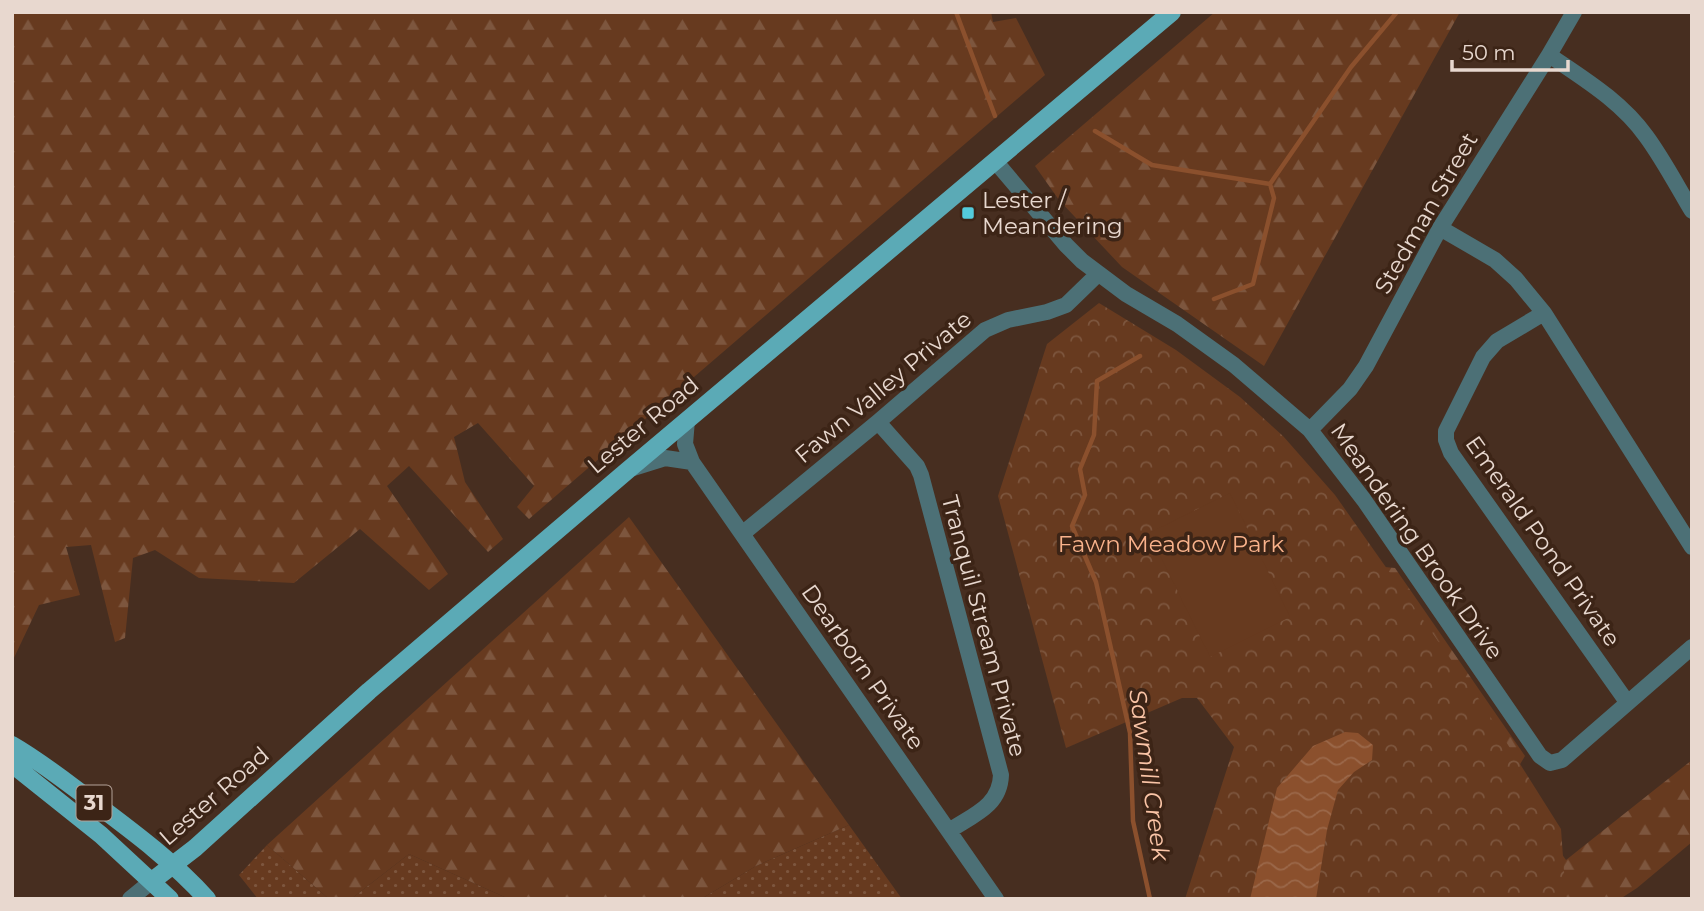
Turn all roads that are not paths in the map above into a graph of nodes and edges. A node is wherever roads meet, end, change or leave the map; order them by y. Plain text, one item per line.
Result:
1 (1172, 12) edge
2 (1574, 12) edge
3 (1549, 55) junction
4 (995, 162) junction
5 (1692, 211) edge
6 (1440, 228) junction
7 (1098, 274) junction
8 (1544, 313) junction
9 (687, 420) junction
10 (878, 422) junction
11 (1310, 430) junction
12 (692, 462) junction
13 (628, 470) junction
14 (742, 534) junction
15 (1692, 548) edge
16 (1692, 647) edge
17 (1627, 702) junction
18 (12, 745) edge
19 (12, 764) edge
20 (949, 831) junction
21 (173, 866) junction
22 (152, 881) junction
23 (130, 899) edge
24 (170, 899) edge
25 (207, 899) edge
26 (996, 899) edge

1 - 4 main road, Lester Road
2 - 3 street, Stedman Street
3 - 5 street
3 - 6 street, Stedman Street
4 - 7 street, Meandering Brook Drive
4 - 9 main road, Lester Road
6 - 8 street
6 - 11 street, Stedman Street
7 - 10 street, Fawn Valley Private
7 - 11 street, Meandering Brook Drive
8 - 15 street
8 - 17 street, Emerald Pond Private
9 - 12 street, Dearborn Private
9 - 13 main road, Lester Road
10 - 14 street, Fawn Valley Private
10 - 20 street, Tranquil Stream Private
11 - 17 street, Meandering Brook Drive
12 - 13 street
12 - 14 street, Dearborn Private
13 - 21 main road, Lester Road
14 - 20 street, Dearborn Private
16 - 17 street, Meandering Brook Drive
18 - 21 main road, 31
19 - 22 main road, 31
20 - 26 street, Dearborn Private
21 - 22 main road, Lester Road
21 - 25 main road, 31
22 - 23 street
22 - 24 main road, 31

